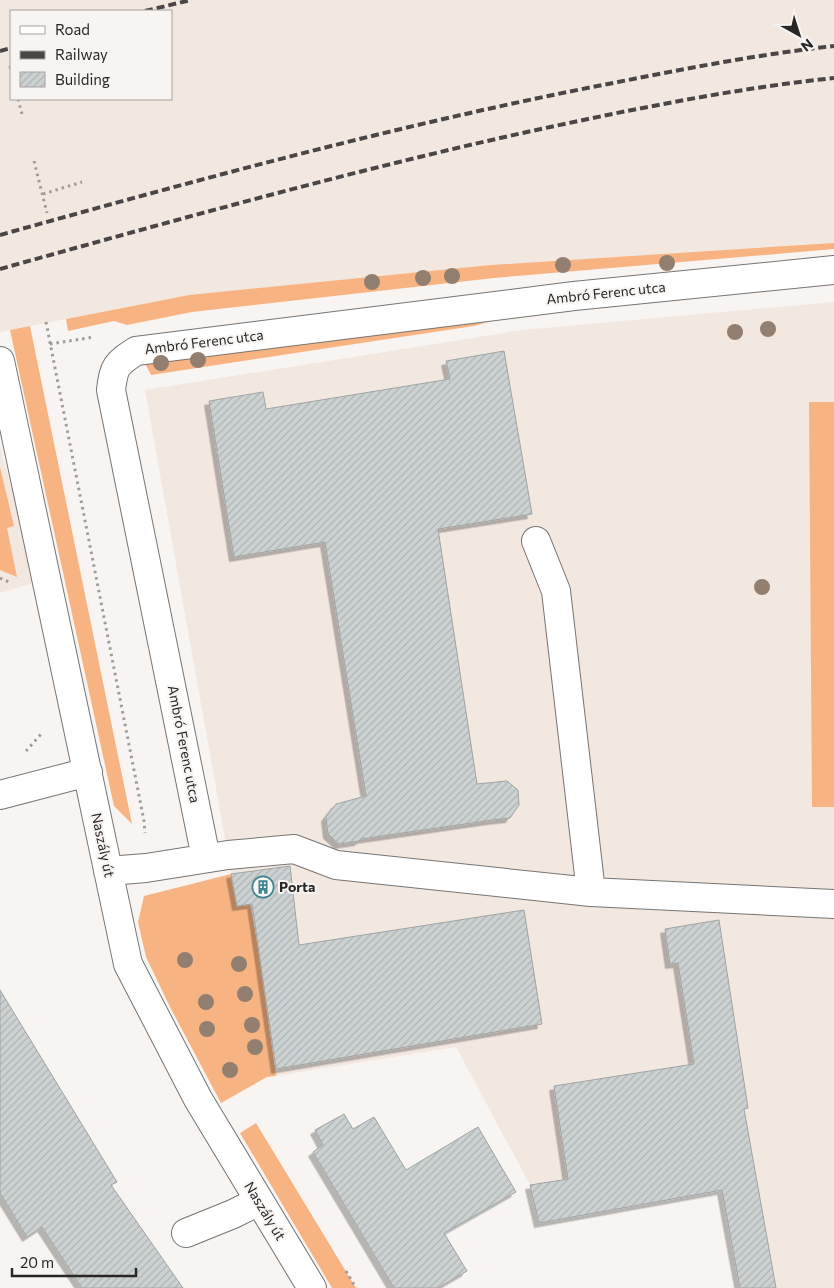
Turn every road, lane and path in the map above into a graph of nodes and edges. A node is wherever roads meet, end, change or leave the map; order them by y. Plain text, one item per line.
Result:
1 (18, 100) edge
2 (22, 114) dead end
3 (34, 160) dead end
4 (82, 182) dead end
5 (43, 194) junction
6 (47, 213) dead end
7 (834, 270) edge
8 (46, 322) dead end
9 (99, 336) dead end
10 (50, 344) junction
11 (0, 360) edge
12 (536, 541) dead end
13 (88, 772) junction
14 (0, 796) edge
15 (206, 858) junction
16 (146, 868) junction
17 (108, 871) junction
18 (591, 892) junction
19 (834, 904) edge
20 (258, 1201) junction
21 (186, 1233) dead end
22 (341, 1263) dead end
23 (312, 1288) edge
24 (356, 1288) edge

1 - 2 path
3 - 5 path
4 - 5 path
5 - 6 path
7 - 15 street, Ambró Ferenc utca
8 - 10 path
9 - 10 path
10 - 16 path
11 - 13 street, Naszály út
12 - 18 street
13 - 14 street
13 - 17 street, Naszály út
15 - 16 street
15 - 18 street
16 - 17 street
17 - 20 street, Naszály út
18 - 19 street
20 - 21 street
20 - 23 street, Naszály út
22 - 24 path

